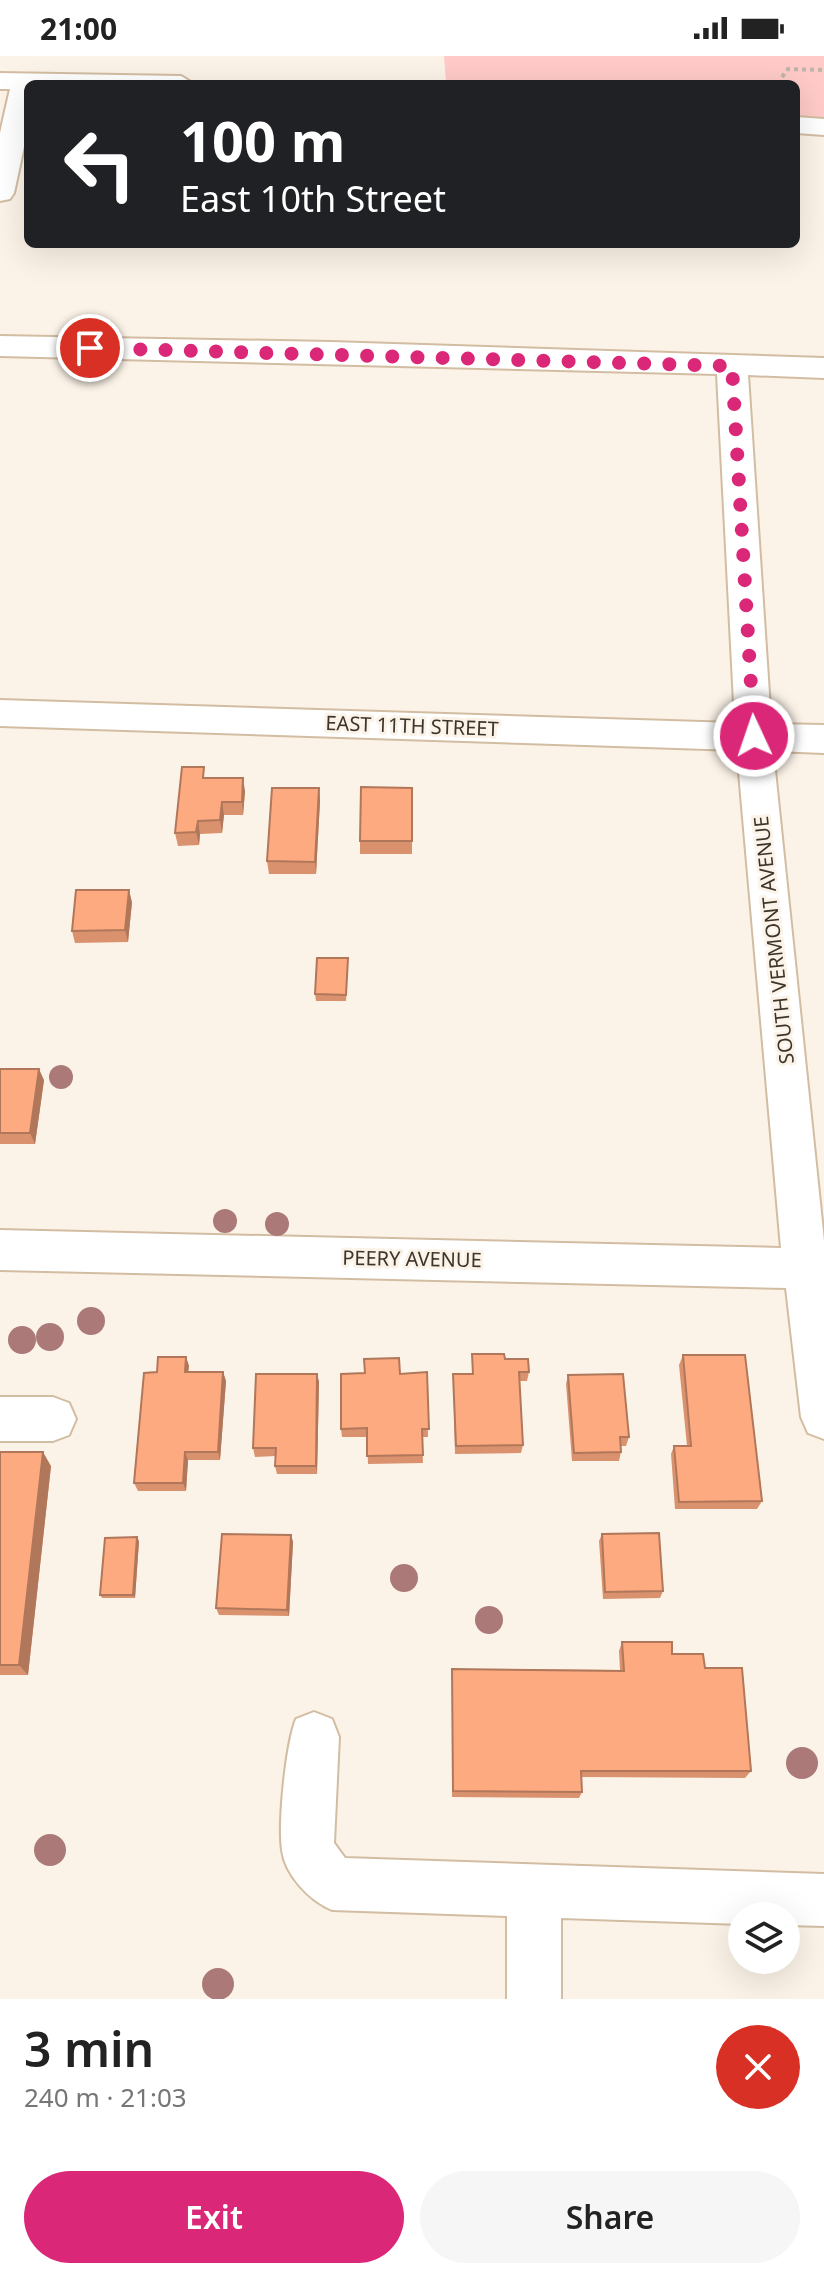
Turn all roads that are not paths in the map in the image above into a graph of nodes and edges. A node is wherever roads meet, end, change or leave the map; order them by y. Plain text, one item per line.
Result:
1 (12, 82) edge
2 (800, 125) edge
3 (824, 127) edge
4 (0, 193) edge
5 (0, 346) edge
6 (732, 366) junction
7 (824, 368) edge
8 (0, 713) edge
9 (754, 736) junction
10 (824, 739) edge
11 (0, 1250) edge
12 (815, 1268) edge
13 (824, 1417) edge
14 (0, 1419) edge
15 (53, 1419) dead end
16 (314, 1737) dead end
17 (534, 1891) junction
18 (824, 1900) edge
19 (534, 1999) edge

1 - 4 street
2 - 3 street
5 - 6 street
6 - 7 street
6 - 9 street, SOUTH VERMONT AVENUE
8 - 9 street, EAST 11TH STREET
9 - 10 street, EAST 11TH STREET
9 - 12 street, SOUTH VERMONT AVENUE
11 - 12 street, PEERY AVENUE
12 - 13 street, SOUTH VERMONT AVENUE
14 - 15 street
16 - 17 street
17 - 18 street
17 - 19 street

